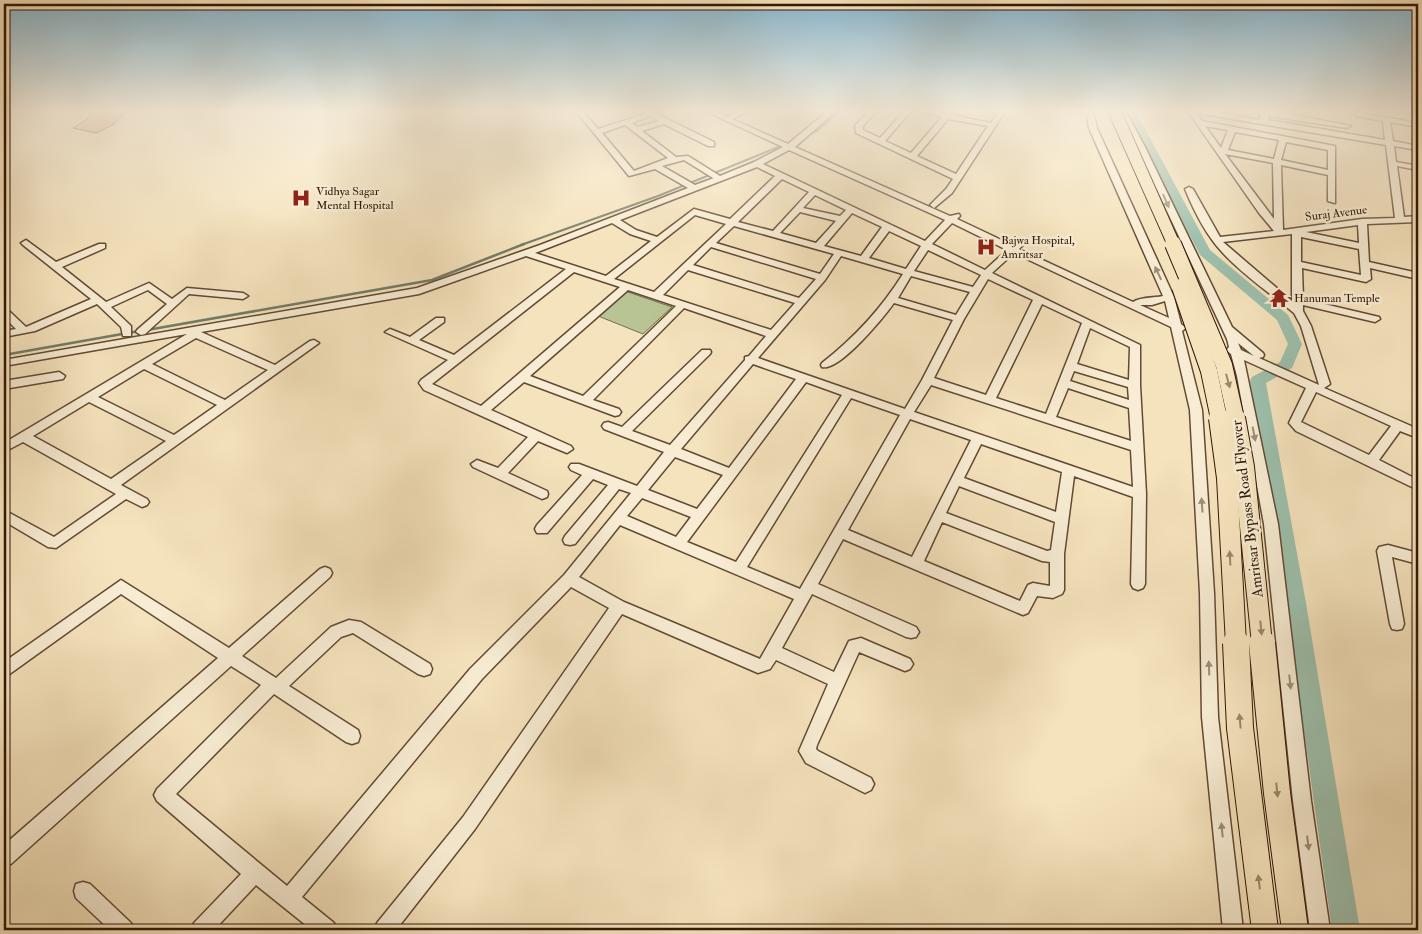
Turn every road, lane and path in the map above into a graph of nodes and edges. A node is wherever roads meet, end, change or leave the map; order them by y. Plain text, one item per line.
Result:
1 (615, 154) edge
2 (667, 154) edge
3 (767, 154) edge
4 (774, 154) edge
5 (810, 154) edge
6 (812, 154) edge
7 (905, 154) edge
8 (915, 154) edge
9 (974, 154) edge
10 (1105, 154) edge
11 (1120, 154) edge
12 (1132, 154) edge
13 (1145, 154) edge
14 (1223, 154) edge
15 (1234, 154) edge
16 (1279, 154) edge
17 (1332, 154) edge
18 (1390, 154) edge
19 (912, 157) junction
20 (674, 159) junction
21 (1277, 162) junction
22 (1391, 163) junction
23 (757, 164) junction
24 (656, 166) junction
25 (1418, 168) edge
26 (1331, 173) junction
27 (780, 175) junction
28 (716, 176) junction
29 (958, 178) junction
30 (692, 186) junction
31 (1189, 189) dead end
32 (814, 191) junction
33 (1332, 201) dead end
34 (934, 205) junction
35 (852, 208) junction
36 (798, 209) junction
37 (952, 218) junction
38 (840, 219) junction
39 (1400, 219) junction
40 (1418, 219) edge
41 (613, 220) junction
42 (733, 222) junction
43 (1362, 222) junction
44 (888, 226) junction
45 (1279, 230) junction
46 (1296, 232) junction
47 (775, 234) junction
48 (657, 240) junction
49 (1218, 240) junction
50 (26, 243) dead end
51 (710, 244) junction
52 (102, 246) dead end
53 (818, 246) junction
54 (928, 246) junction
55 (1016, 247) junction
56 (1364, 247) junction
57 (525, 253) junction
58 (839, 253) junction
59 (864, 260) junction
60 (1296, 264) junction
61 (1366, 264) junction
62 (55, 266) junction
63 (688, 267) junction
64 (572, 269) junction
65 (910, 272) junction
66 (987, 274) junction
67 (1418, 276) edge
68 (822, 278) junction
69 (607, 280) junction
70 (626, 287) junction
71 (976, 291) junction
72 (243, 296) dead end
73 (656, 296) junction
74 (1169, 297) junction
75 (892, 299) junction
76 (1039, 299) junction
77 (801, 302) junction
78 (1138, 302) junction
79 (101, 303) junction
80 (174, 304) junction
81 (682, 305) junction
82 (1297, 306) junction
83 (4, 312) edge
84 (959, 319) junction
85 (1375, 319) dead end
86 (440, 320) dead end
87 (1175, 322) junction
88 (1224, 322) junction
89 (1087, 323) junction
90 (215, 327) junction
91 (24, 331) junction
92 (142, 332) junction
93 (390, 332) dead end
94 (4, 334) edge
95 (127, 334) junction
96 (194, 334) junction
97 (772, 334) junction
98 (411, 341) junction
99 (314, 344) dead end
100 (1235, 349) junction
101 (706, 352) dead end
102 (1259, 354) junction
103 (4, 355) edge
104 (749, 359) junction
105 (457, 360) junction
106 (4, 364) edge
107 (143, 364) junction
108 (1269, 364) junction
109 (826, 366) dead end
110 (1070, 366) junction
111 (276, 370) junction
112 (59, 376) dead end
113 (1243, 376) junction
114 (522, 377) junction
115 (804, 377) junction
116 (928, 380) junction
117 (1311, 382) junction
118 (1064, 383) junction
119 (4, 385) edge
120 (1134, 385) junction
121 (849, 393) junction
122 (88, 397) junction
123 (990, 400) junction
124 (585, 401) junction
125 (226, 405) junction
126 (1135, 406) junction
127 (482, 412) junction
128 (615, 412) dead end
129 (906, 414) junction
130 (1050, 418) junction
131 (1398, 425) junction
132 (608, 426) dead end
133 (1418, 426) edge
134 (624, 432) junction
135 (1418, 434) edge
136 (537, 435) junction
137 (22, 436) junction
138 (978, 438) junction
139 (175, 441) junction
140 (4, 448) edge
141 (1138, 448) junction
142 (567, 450) dead end
143 (672, 450) junction
144 (1370, 462) junction
145 (477, 464) dead end
146 (575, 467) dead end
147 (1068, 470) junction
148 (591, 473) junction
149 (498, 474) junction
150 (732, 474) junction
151 (956, 480) junction
152 (616, 484) junction
153 (112, 485) junction
154 (1418, 485) edge
155 (639, 492) junction
156 (126, 493) junction
157 (542, 494) dead end
158 (1140, 494) junction
159 (142, 502) dead end
160 (938, 514) junction
161 (4, 515) edge
162 (700, 515) junction
163 (618, 518) junction
164 (1062, 519) junction
165 (542, 529) dead end
166 (841, 533) junction
167 (570, 540) dead end
168 (678, 544) junction
169 (1058, 554) junction
170 (1418, 558) edge
171 (915, 565) junction
172 (738, 570) junction
173 (325, 573) dead end
174 (570, 579) junction
175 (1138, 584) dead end
176 (807, 592) junction
177 (619, 606) junction
178 (1398, 624) dead end
179 (911, 632) dead end
180 (773, 651) junction
181 (230, 657) junction
182 (905, 664) dead end
183 (424, 669) dead end
184 (4, 671) edge
185 (838, 681) junction
186 (275, 686) junction
187 (352, 736) dead end
188 (865, 784) dead end
189 (4, 856) edge
190 (255, 873) junction
191 (82, 891) dead end
192 (288, 899) junction
193 (124, 930) edge
194 (201, 930) edge
195 (327, 930) edge
196 (384, 930) edge
197 (1233, 930) edge
198 (1265, 930) edge
199 (1295, 930) edge
200 (1320, 930) edge

1 - 24 street
2 - 20 street
3 - 28 street
4 - 23 street
5 - 37 street
6 - 34 street
7 - 19 street
8 - 19 street
9 - 29 street
74 -> 10 street
198 -> 11 highway, Amritsar Bypass Road Flyover, bridge
12 -> 199 highway, Amritsar Bypass Road Flyover, bridge
13 -> 88 street
14 - 45 street
15 - 21 street
16 - 21 street
17 - 26 street
18 - 22 street
19 - 29 street
20 - 24 street
20 - 28 street
21 - 26 street
21 - 45 street
22 - 25 street
22 - 39 street
23 - 27 street
23 - 41 street
24 - 30 street
26 - 33 street
27 - 32 street
27 - 42 street
28 - 30 street
29 - 34 street
30 - 92 street
31 - 49 street
32 - 35 street
32 - 36 street
34 - 37 street
35 - 38 street
35 - 44 street
36 - 38 street
36 - 47 street
37 - 54 street
37 - 55 street
38 - 53 street
39 - 40 street, Suraj Avenue
39 - 43 street, Suraj Avenue
41 - 48 street
41 - 57 street
42 - 47 street
42 - 48 street
42 - 51 street
43 - 46 street, Suraj Avenue
43 - 56 street
44 - 54 street
44 - 59 street
45 - 46 street
45 - 49 street
46 - 56 street
46 - 60 street, Suraj Avenue
47 - 53 street
48 - 69 street
49 - 82 street
50 - 62 street
51 - 63 street
51 - 68 street
52 - 62 street
53 - 58 street
54 - 65 street
54 - 66 street
55 - 66 street
55 - 78 street
55 - 87 street
56 - 61 street
57 - 64 street
57 - 90 street
58 - 59 street
58 - 68 street
59 - 65 street
60 - 61 street
60 - 82 street, Suraj Avenue
61 - 67 street
62 - 79 street
63 - 73 street
63 - 77 street
64 - 69 street
64 - 105 street
65 - 71 street
65 - 75 street
66 - 71 street
66 - 76 street
68 - 77 street
69 - 70 street
70 - 73 street
70 - 114 street
71 - 84 street
72 - 80 street
73 - 81 street
74 - 78 street
74 - 87 street
75 - 84 street
75 - 109 street
76 - 89 street
76 - 123 street
77 - 97 street
78 - 87 street
79 - 80 street
79 - 91 street
79 - 95 street
80 - 92 street
81 - 97 street
81 - 124 street
82 - 85 street
82 - 117 street, Suraj Avenue
83 - 91 street
84 - 116 street
86 - 98 street
87 - 100 street
197 -> 87 street
88 - 100 street
88 - 102 street
89 - 110 street
89 - 120 street
90 - 96 street
90 - 106 street
91 - 94 street
92 - 95 street
93 - 98 street
95 - 103 street
96 - 107 street
96 - 111 street
97 - 104 street
98 - 105 street
99 - 111 street
100 - 102 street
100 - 108 street
100 - 113 street
101 - 134 street
102 - 108 street
104 - 115 street
104 - 143 street
105 - 127 street
107 - 122 street
107 - 125 street
108 - 113 street
108 - 117 street
110 - 118 street
110 - 120 street
111 - 125 street
112 - 119 street
113 -> 200 street
114 - 124 street
114 - 127 street
115 - 121 street
115 - 150 street
116 - 123 street
116 - 129 street
117 - 131 street
117 - 133 street
117 - 144 street
118 - 126 street
118 - 130 street
120 - 126 street
121 - 129 street
121 - 172 street
122 - 137 street
122 - 139 street
123 - 130 street
124 - 128 street
125 - 139 street
126 - 141 street
127 - 136 street
129 - 138 street
129 - 166 street
130 - 141 street
131 - 135 street
131 - 144 street
132 - 134 street
134 - 143 street
136 - 142 street
136 - 149 street
137 - 140 street
137 - 153 street
138 - 147 street
138 - 151 street
139 - 153 street
141 - 158 street
143 - 150 street
143 - 155 street
144 - 154 street
145 - 149 street
146 - 148 street
147 - 158 street
147 - 164 street
148 - 152 street
148 - 165 street
149 - 157 street
150 - 162 street
151 - 160 street
151 - 164 street
152 - 155 street
152 - 167 street
153 - 156 street
155 - 162 street
155 - 163 street
156 - 159 street
156 - 161 street
158 - 175 street
160 - 169 street
160 - 171 street
162 - 168 street
163 - 168 street
163 - 174 street
164 - 169 street
166 - 171 street
166 - 176 street
168 - 172 street
169 - 171 street
170 - 178 street
172 - 176 street
173 - 181 street
174 - 177 street
174 - 192 street
176 - 179 street
176 - 180 street
177 - 180 street
177 - 196 street
180 - 185 street
181 - 184 street
181 - 186 street
181 - 189 street
182 - 185 street
183 - 186 street
185 - 188 street
186 - 187 street
186 - 190 street
190 - 192 street
190 - 194 street
191 - 193 street
192 - 195 street

